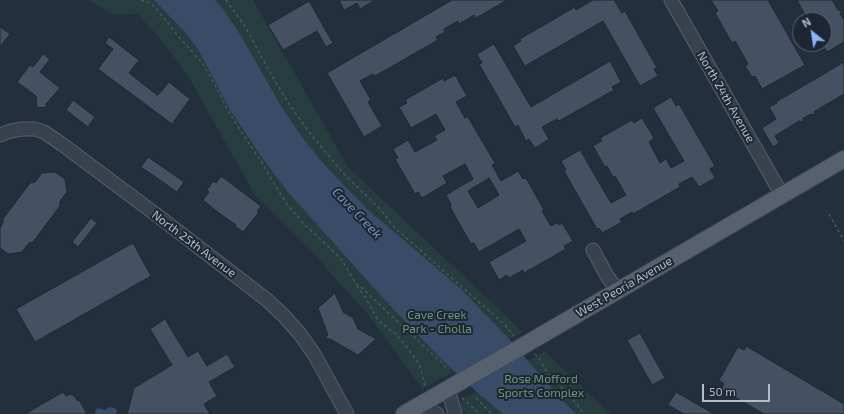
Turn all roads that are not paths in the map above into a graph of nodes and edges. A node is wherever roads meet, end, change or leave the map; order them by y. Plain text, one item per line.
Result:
1 (671, 0) edge
2 (0, 135) edge
3 (844, 159) edge
4 (782, 195) junction
5 (593, 250) dead end
6 (618, 291) junction
7 (452, 387) junction
8 (426, 402) junction
9 (347, 414) edge
10 (404, 414) edge
11 (437, 414) edge
12 (454, 414) edge

1 - 4 street, North 24th Avenue
2 - 9 street, North 25th Avenue
3 - 4 main road, West Peoria Avenue
4 - 6 main road, West Peoria Avenue
5 - 6 street
6 - 7 main road, West Peoria Avenue, bridge
7 - 8 main road, West Peoria Avenue
7 - 12 street
8 - 10 main road, West Peoria Avenue
8 - 11 street

